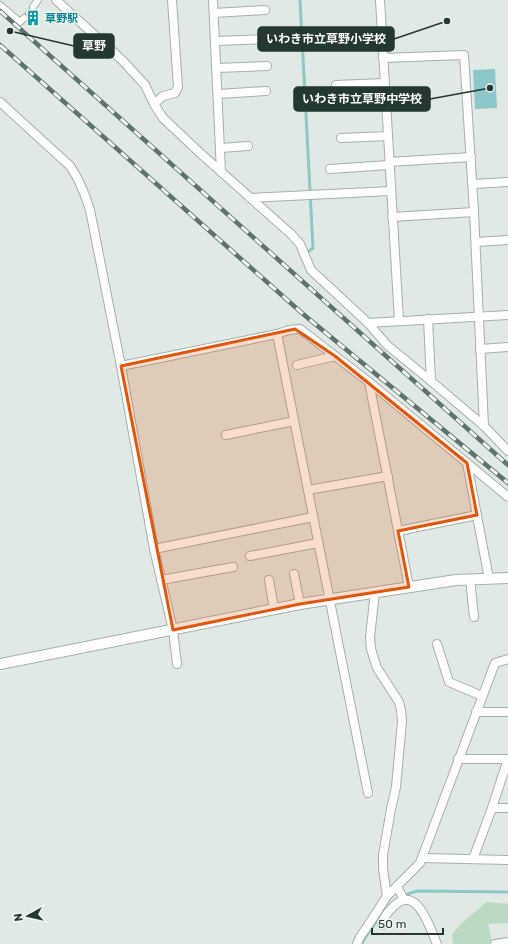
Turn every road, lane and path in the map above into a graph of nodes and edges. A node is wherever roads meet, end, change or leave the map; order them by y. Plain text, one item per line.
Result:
1 (38, 0) edge
2 (56, 0) edge
3 (172, 0) edge
4 (213, 0) edge
5 (380, 0) edge
6 (0, 5) edge
7 (33, 7) tunnel mouth
8 (265, 10) dead end
9 (214, 12) junction
10 (24, 18) dead end
11 (382, 32) junction
12 (333, 34) dead end
13 (270, 39) dead end
14 (216, 41) junction
15 (383, 58) junction
16 (267, 66) dead end
17 (217, 68) junction
18 (384, 83) junction
19 (336, 85) dead end
20 (266, 92) dead end
21 (218, 94) junction
22 (0, 102) edge
23 (154, 104) junction
24 (388, 136) junction
25 (340, 138) dead end
26 (248, 146) dead end
27 (221, 148) junction
28 (471, 158) junction
29 (389, 164) junction
30 (330, 168) dead end
31 (221, 172) junction
32 (508, 182) edge
33 (473, 184) junction
34 (391, 191) junction
35 (250, 198) junction
36 (474, 212) junction
37 (392, 217) junction
38 (508, 240) edge
39 (476, 242) junction
40 (508, 315) edge
41 (479, 316) junction
42 (428, 319) junction
43 (399, 321) junction
44 (368, 323) junction
45 (277, 334) junction
46 (508, 347) edge
47 (480, 349) junction
48 (335, 356) junction
49 (298, 365) dead end
50 (121, 366) junction
51 (431, 381) junction
52 (369, 382) junction
53 (294, 421) junction
54 (484, 426) junction
55 (226, 435) dead end
56 (508, 451) edge
57 (467, 463) junction
58 (388, 476) junction
59 (308, 490) junction
60 (508, 497) edge
61 (477, 515) junction
62 (313, 517) junction
63 (398, 531) junction
64 (318, 543) junction
65 (154, 549) junction
66 (250, 556) dead end
67 (233, 567) dead end
68 (294, 574) dead end
69 (508, 578) edge
70 (470, 579) junction
71 (489, 579) junction
72 (161, 580) junction
73 (269, 580) dead end
74 (409, 587) junction
75 (375, 592) junction
76 (329, 600) junction
77 (300, 604) junction
78 (274, 609) junction
79 (474, 617) dead end
80 (173, 630) junction
81 (437, 644) dead end
82 (508, 658) edge
83 (0, 664) edge
84 (177, 664) dead end
85 (482, 696) junction
86 (476, 712) junction
87 (508, 712) edge
88 (458, 759) junction
89 (508, 759) edge
90 (368, 793) dead end
91 (492, 808) junction
92 (508, 808) edge
93 (422, 858) junction
94 (473, 859) junction
95 (508, 860) edge
96 (397, 886) junction
97 (387, 896) junction
98 (404, 900) junction
99 (382, 926) dead end
100 (508, 942) edge
101 (357, 944) edge
102 (437, 944) edge
103 (495, 944) edge

1 - 7 street
2 - 23 street
3 - 23 street
4 - 9 street
5 - 11 street
6 - 10 street
8 - 9 street
9 - 14 street
11 - 12 street
11 - 15 street
13 - 14 street
14 - 17 street
15 - 18 street
15 - 28 street
16 - 17 street
17 - 21 street
18 - 19 street
18 - 24 street
20 - 21 street
21 - 27 street
22 - 50 street
23 - 31 street
24 - 25 street
24 - 29 street
26 - 27 street
27 - 31 street
28 - 29 street
28 - 33 street
29 - 30 street
29 - 34 street
31 - 35 street
32 - 33 street
33 - 36 street
34 - 35 street
34 - 37 street
35 - 44 street
36 - 37 street
36 - 39 street
37 - 43 street
38 - 39 street
39 - 41 street
40 - 41 street
41 - 42 street
41 - 47 street
42 - 43 street
42 - 51 street
43 - 44 street
44 - 51 street
45 - 48 street
45 - 50 street
45 - 53 street
46 - 47 street
47 - 54 street
48 - 49 street
48 - 52 street
50 - 65 street
51 - 54 street
52 - 57 street
52 - 58 street
53 - 55 street
53 - 59 street
54 - 56 street
57 - 60 street
57 - 61 street
58 - 59 street
58 - 63 street
59 - 62 street
61 - 63 street
61 - 71 street
62 - 64 street
62 - 65 street
63 - 74 street
64 - 66 street
64 - 76 street
65 - 72 street
67 - 72 street
68 - 77 street
69 - 71 street
70 - 71 street
70 - 74 street
70 - 79 street
72 - 80 street
73 - 78 street
74 - 75 street
75 - 76 street
75 - 97 street
76 - 77 street
76 - 90 street
77 - 78 street
78 - 80 street
80 - 83 street
80 - 84 street
81 - 85 street
82 - 85 street
85 - 86 street
86 - 87 street
86 - 88 street
88 - 89 street
88 - 93 street
89 - 91 street
91 - 92 street
91 - 94 street
93 - 94 street
93 - 96 street
94 - 95 street
96 - 97 street
96 - 98 street
97 - 101 street
98 - 99 street
98 - 102 street
100 - 103 street

